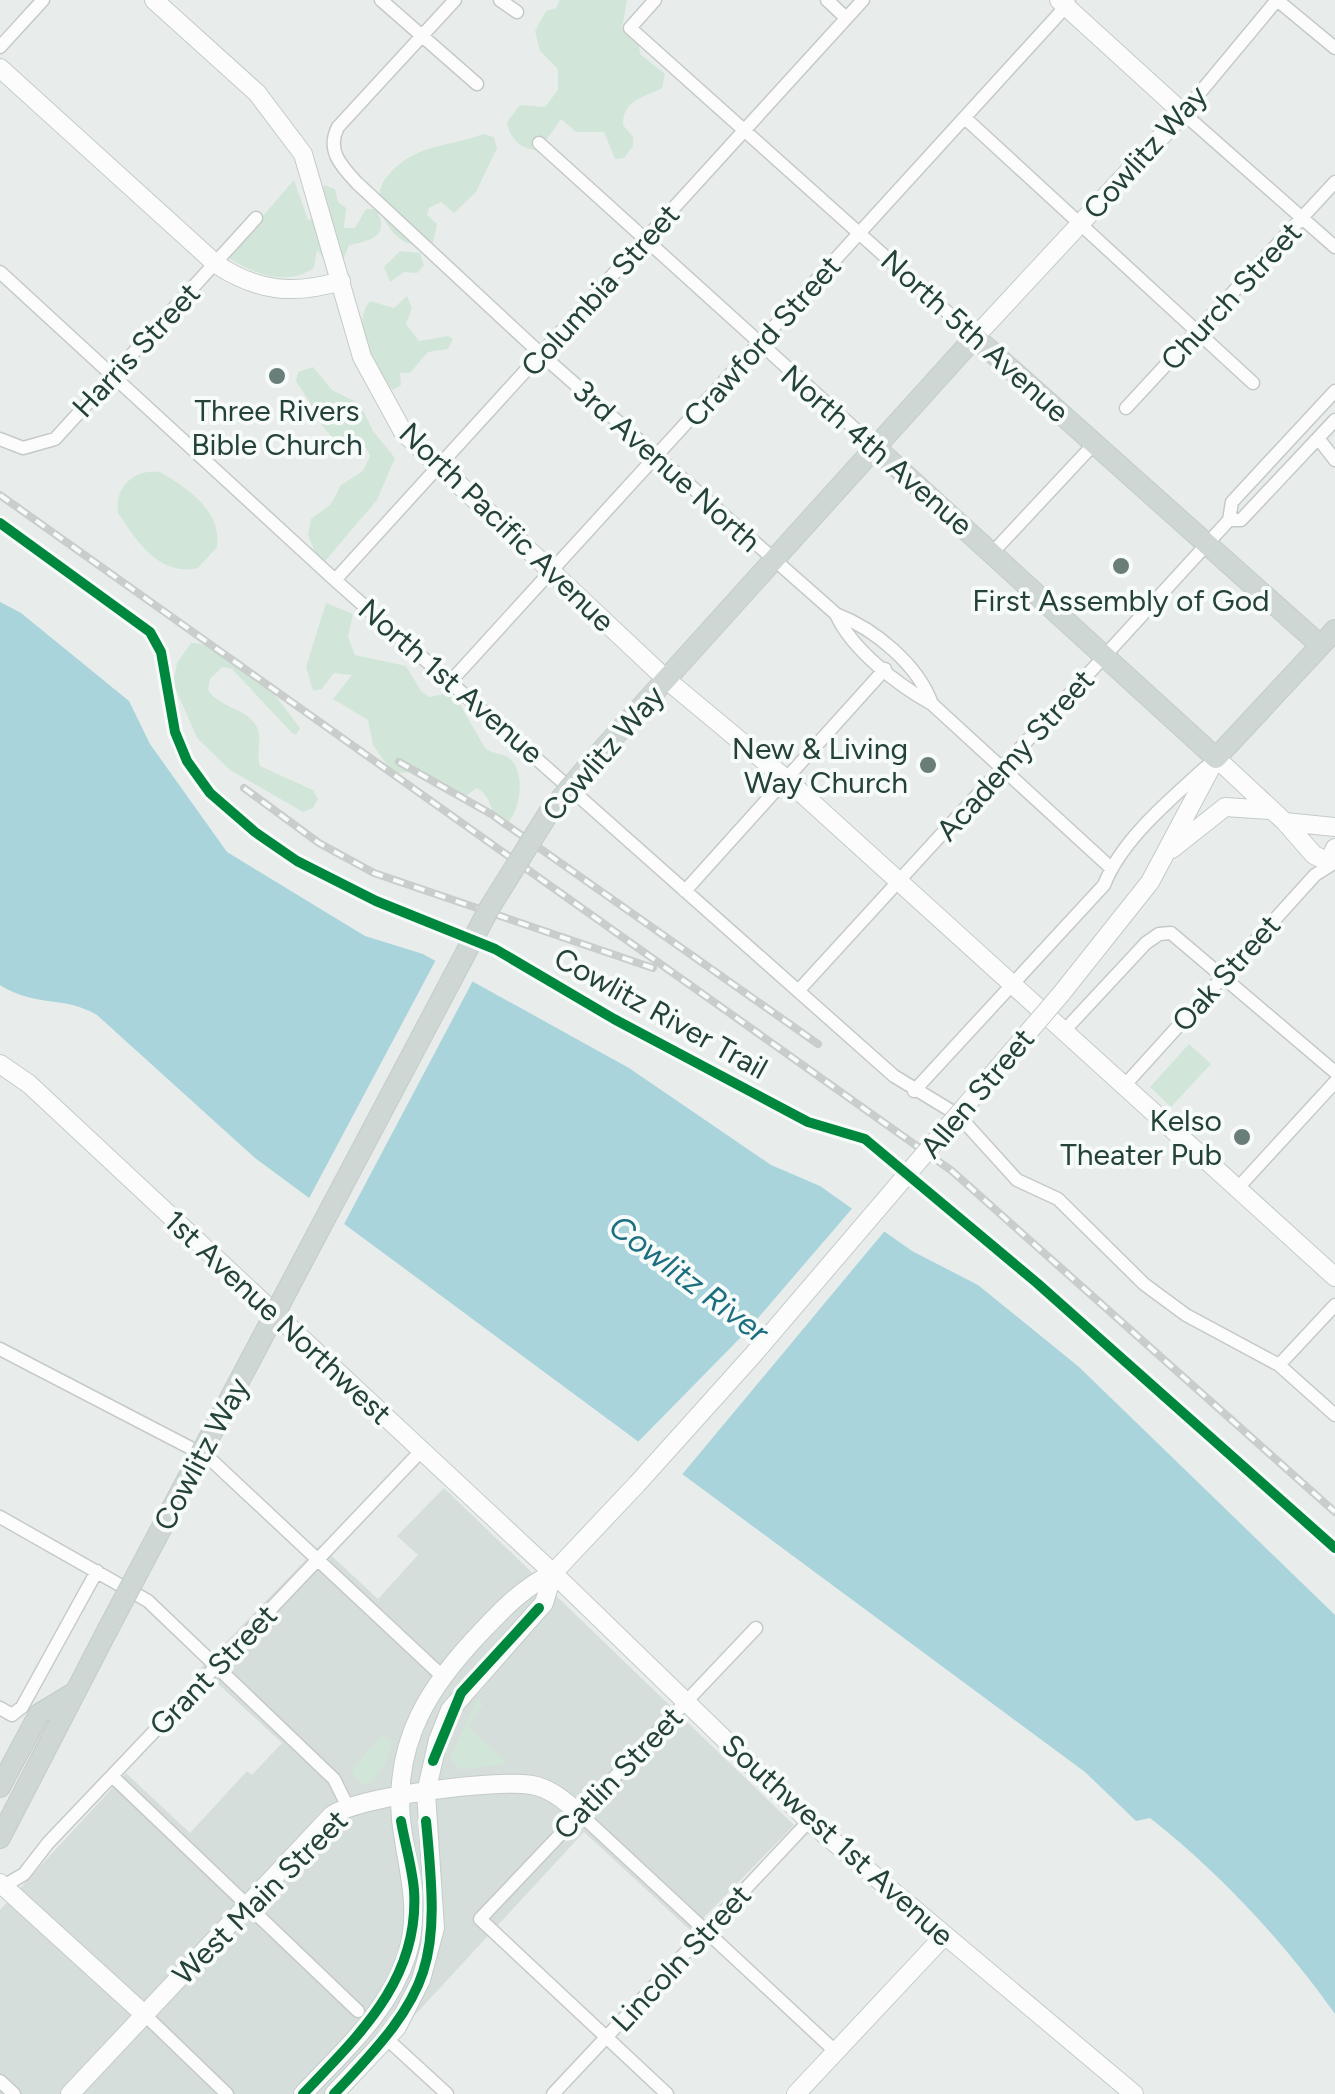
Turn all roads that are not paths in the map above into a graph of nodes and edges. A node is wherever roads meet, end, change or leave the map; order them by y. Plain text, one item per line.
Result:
1 (43, 0) edge
2 (154, 0) edge
3 (382, 0) edge
4 (455, 0) edge
5 (500, 0) edge
6 (655, 0) edge
7 (827, 0) edge
8 (863, 0) edge
9 (1277, 0) edge
10 (1065, 2) edge
11 (517, 12) dead end
12 (846, 18) junction
13 (421, 35) junction
14 (0, 47) edge
15 (1335, 48) edge
16 (0, 68) edge
17 (477, 84) dead end
18 (1182, 114) junction
19 (966, 118) junction
20 (746, 130) junction
21 (539, 143) dead end
22 (1335, 182) edge
23 (1304, 217) junction
24 (256, 218) dead end
25 (1080, 224) junction
26 (860, 233) junction
27 (644, 240) junction
28 (1335, 247) edge
29 (216, 264) junction
30 (0, 272) edge
31 (342, 280) junction
32 (1199, 333) junction
33 (975, 338) junction
34 (758, 345) junction
35 (542, 355) junction
36 (111, 375) junction
37 (1253, 383) dead end
38 (1335, 391) edge
39 (1126, 408) dead end
40 (1335, 420) edge
41 (1318, 438) junction
42 (0, 439) edge
43 (1094, 444) junction
44 (876, 448) junction
45 (657, 457) junction
46 (1335, 460) edge
47 (438, 467) junction
48 (1228, 520) junction
49 (1206, 544) junction
50 (993, 552) junction
51 (774, 561) junction
52 (552, 572) junction
53 (336, 580) junction
54 (836, 614) junction
55 (1335, 630) edge
56 (1327, 652) edge
57 (1106, 654) junction
58 (886, 669) junction
59 (667, 680) junction
60 (451, 681) junction
61 (932, 704) junction
62 (1216, 758) junction
63 (1002, 770) junction
64 (786, 779) junction
65 (1278, 816) junction
66 (1329, 828) edge
67 (1163, 857) junction
68 (1333, 859) edge
69 (1110, 868) junction
70 (899, 881) junction
71 (685, 890) junction
72 (1224, 975) junction
73 (1012, 984) junction
74 (799, 990) junction
75 (1064, 1031) junction
76 (0, 1064) edge
77 (1335, 1072) edge
78 (1335, 1082) edge
79 (1124, 1086) junction
80 (914, 1091) junction
81 (1236, 1190) junction
82 (1335, 1276) edge
83 (1335, 1305) edge
84 (0, 1348) edge
85 (1279, 1365) junction
86 (1335, 1416) edge
87 (421, 1452) junction
88 (0, 1518) edge
89 (317, 1563) junction
90 (97, 1571) junction
91 (553, 1574) junction
92 (756, 1628) dead end
93 (216, 1666) junction
94 (441, 1675) junction
95 (73, 1692) junction
96 (685, 1702) junction
97 (6, 1711) edge
98 (112, 1776) junction
99 (0, 1787) edge
100 (426, 1793) junction
101 (400, 1795) junction
102 (348, 1805) junction
103 (579, 1813) junction
104 (809, 1821) junction
105 (0, 1838) edge
106 (2, 1885) edge
107 (249, 1906) junction
108 (708, 1930) junction
109 (944, 1936) junction
110 (358, 2012) dead end
111 (145, 2016) junction
112 (607, 2037) junction
113 (387, 2039) junction
114 (835, 2052) junction
115 (0, 2081) edge
116 (14, 2094) edge
117 (70, 2094) edge
118 (227, 2094) edge
119 (302, 2094) edge
120 (334, 2094) edge
121 (447, 2094) edge
122 (553, 2094) edge
123 (667, 2094) edge
124 (796, 2094) edge
125 (1134, 2094) edge

1 - 14 street
2 - 31 main road, North Pacific Avenue
3 - 13 street
4 - 13 street
5 - 11 street
6 - 20 street, North 5th Avenue
7 - 12 street
8 - 12 street, Columbia Street
9 - 15 street
9 - 18 street, Cowlitz Way
10 - 18 main road
10 - 19 street, Crawford Street
12 - 20 street, Columbia Street
13 - 17 street
13 - 35 street, 3rd Avenue North
16 - 29 main road
18 - 23 street
18 - 25 main road, Cowlitz Way
19 - 25 street
19 - 26 street, Crawford Street
20 - 26 street, North 5th Avenue
20 - 27 street, Columbia Street
21 - 27 street, North 4th Avenue
22 - 23 street, Church Street
23 - 28 street
23 - 32 street, Church Street
24 - 29 street, Harris Street
25 - 32 street
25 - 33 main road, Cowlitz Way
26 - 33 street, North 5th Avenue
26 - 34 street, Crawford Street
27 - 34 street, North 4th Avenue
27 - 35 street, Columbia Street
29 - 31 main road
29 - 36 street, Harris Street
30 - 36 street, North 1st Avenue
31 - 47 main road, North Pacific Avenue
32 - 37 street
32 - 39 street, Church Street
33 - 43 main road, North 5th Avenue
33 - 44 main road, Cowlitz Way
34 - 44 street, North 4th Avenue
34 - 45 street, Crawford Street
35 - 45 street, 3rd Avenue North
35 - 47 street, Columbia Street
36 - 42 street, Harris Street
36 - 53 street, North 1st Avenue
38 - 48 street, Academy Street
40 - 41 street, Academy Street
41 - 46 street
41 - 48 street, Academy Street
43 - 49 main road, North 5th Avenue
43 - 50 street
44 - 50 main road, North 4th Avenue
44 - 51 main road, Cowlitz Way
45 - 51 street, 3rd Avenue North
45 - 52 street, Crawford Street
47 - 52 main road, North Pacific Avenue
47 - 53 street, Columbia Street
48 - 49 street, Academy Street
49 - 56 main road, North 5th Avenue
49 - 57 street, Academy Street
50 - 57 main road, North 4th Avenue
51 - 54 street, 3rd Avenue North
51 - 59 main road, Cowlitz Way
52 - 59 main road, North Pacific Avenue
52 - 60 street, Crawford Street
53 - 60 street, North 1st Avenue
54 - 58 street, 3rd Avenue North
54 - 61 street, 3rd Avenue North
55 - 56 main road, Allen Street
56 - 62 main road, Allen Street
57 - 62 main road, North 4th Avenue
57 - 63 street, Academy Street
58 - 61 street, 3rd Avenue North
58 - 64 street
59 - 64 main road, North Pacific Avenue
59 - 95 main road, Cowlitz Way, bridge
60 - 71 street, North 1st Avenue
61 - 63 street, 3rd Avenue North
62 - 65 main road
62 - 67 main road, Allen Street
62 - 69 street, Allen Street
63 - 69 street, 3rd Avenue North
63 - 70 street, Academy Street
64 - 70 main road, North Pacific Avenue
64 - 71 street
65 - 66 main road
65 - 67 main road
65 - 68 main road
67 - 91 main road, Allen Street, bridge
68 - 72 street, Oak Street
69 - 73 street, Allen Street
70 - 73 main road, North Pacific Avenue
70 - 74 street, Academy Street
71 - 74 street, North 1st Avenue
72 - 75 street
72 - 77 street
72 - 79 street, Oak Street
73 - 75 main road, North Pacific Avenue
73 - 80 street, Allen Street
74 - 80 street, North 1st Avenue
75 - 79 main road, North Pacific Avenue
76 - 87 main road, 1st Avenue Northwest
78 - 81 street
79 - 81 main road, North Pacific Avenue
80 - 85 street, North 1st Avenue
81 - 82 main road, North Pacific Avenue
83 - 85 street
84 - 89 street
85 - 86 street, North 1st Avenue
87 - 89 street, Grant Street
87 - 91 main road, 1st Avenue Northwest
88 - 90 street
89 - 93 street, Grant Street
89 - 94 street
90 - 93 street
90 - 97 street
91 - 94 main road
91 - 96 main road, Southwest 1st Avenue
91 - 100 main road
92 - 96 street, Catlin Street
93 - 98 street, Grant Street
93 - 102 street
94 - 101 main road
95 - 99 main road
95 - 105 main road, Cowlitz Way
96 - 103 street, Catlin Street
96 - 104 main road, Southwest 1st Avenue
98 - 106 street, Grant Street
98 - 107 street
100 - 101 main road, West Main Street
100 - 103 main road, West Main Street
100 - 113 main road
101 - 102 main road, West Main Street
101 - 119 main road
102 - 107 main road, West Main Street
103 - 108 street
103 - 112 street, Catlin Street
104 - 108 street, Lincoln Street
104 - 109 main road, Southwest 1st Avenue
106 - 111 main road
107 - 110 street
107 - 111 main road, West Main Street
108 - 112 street, Lincoln Street
108 - 114 street
109 - 114 main road
109 - 125 main road, Southwest 1st Avenue
111 - 117 main road, West Main Street
111 - 118 street
112 - 122 street, Lincoln Street
112 - 123 street
113 - 120 main road
113 - 121 street
114 - 124 main road
115 - 116 street

